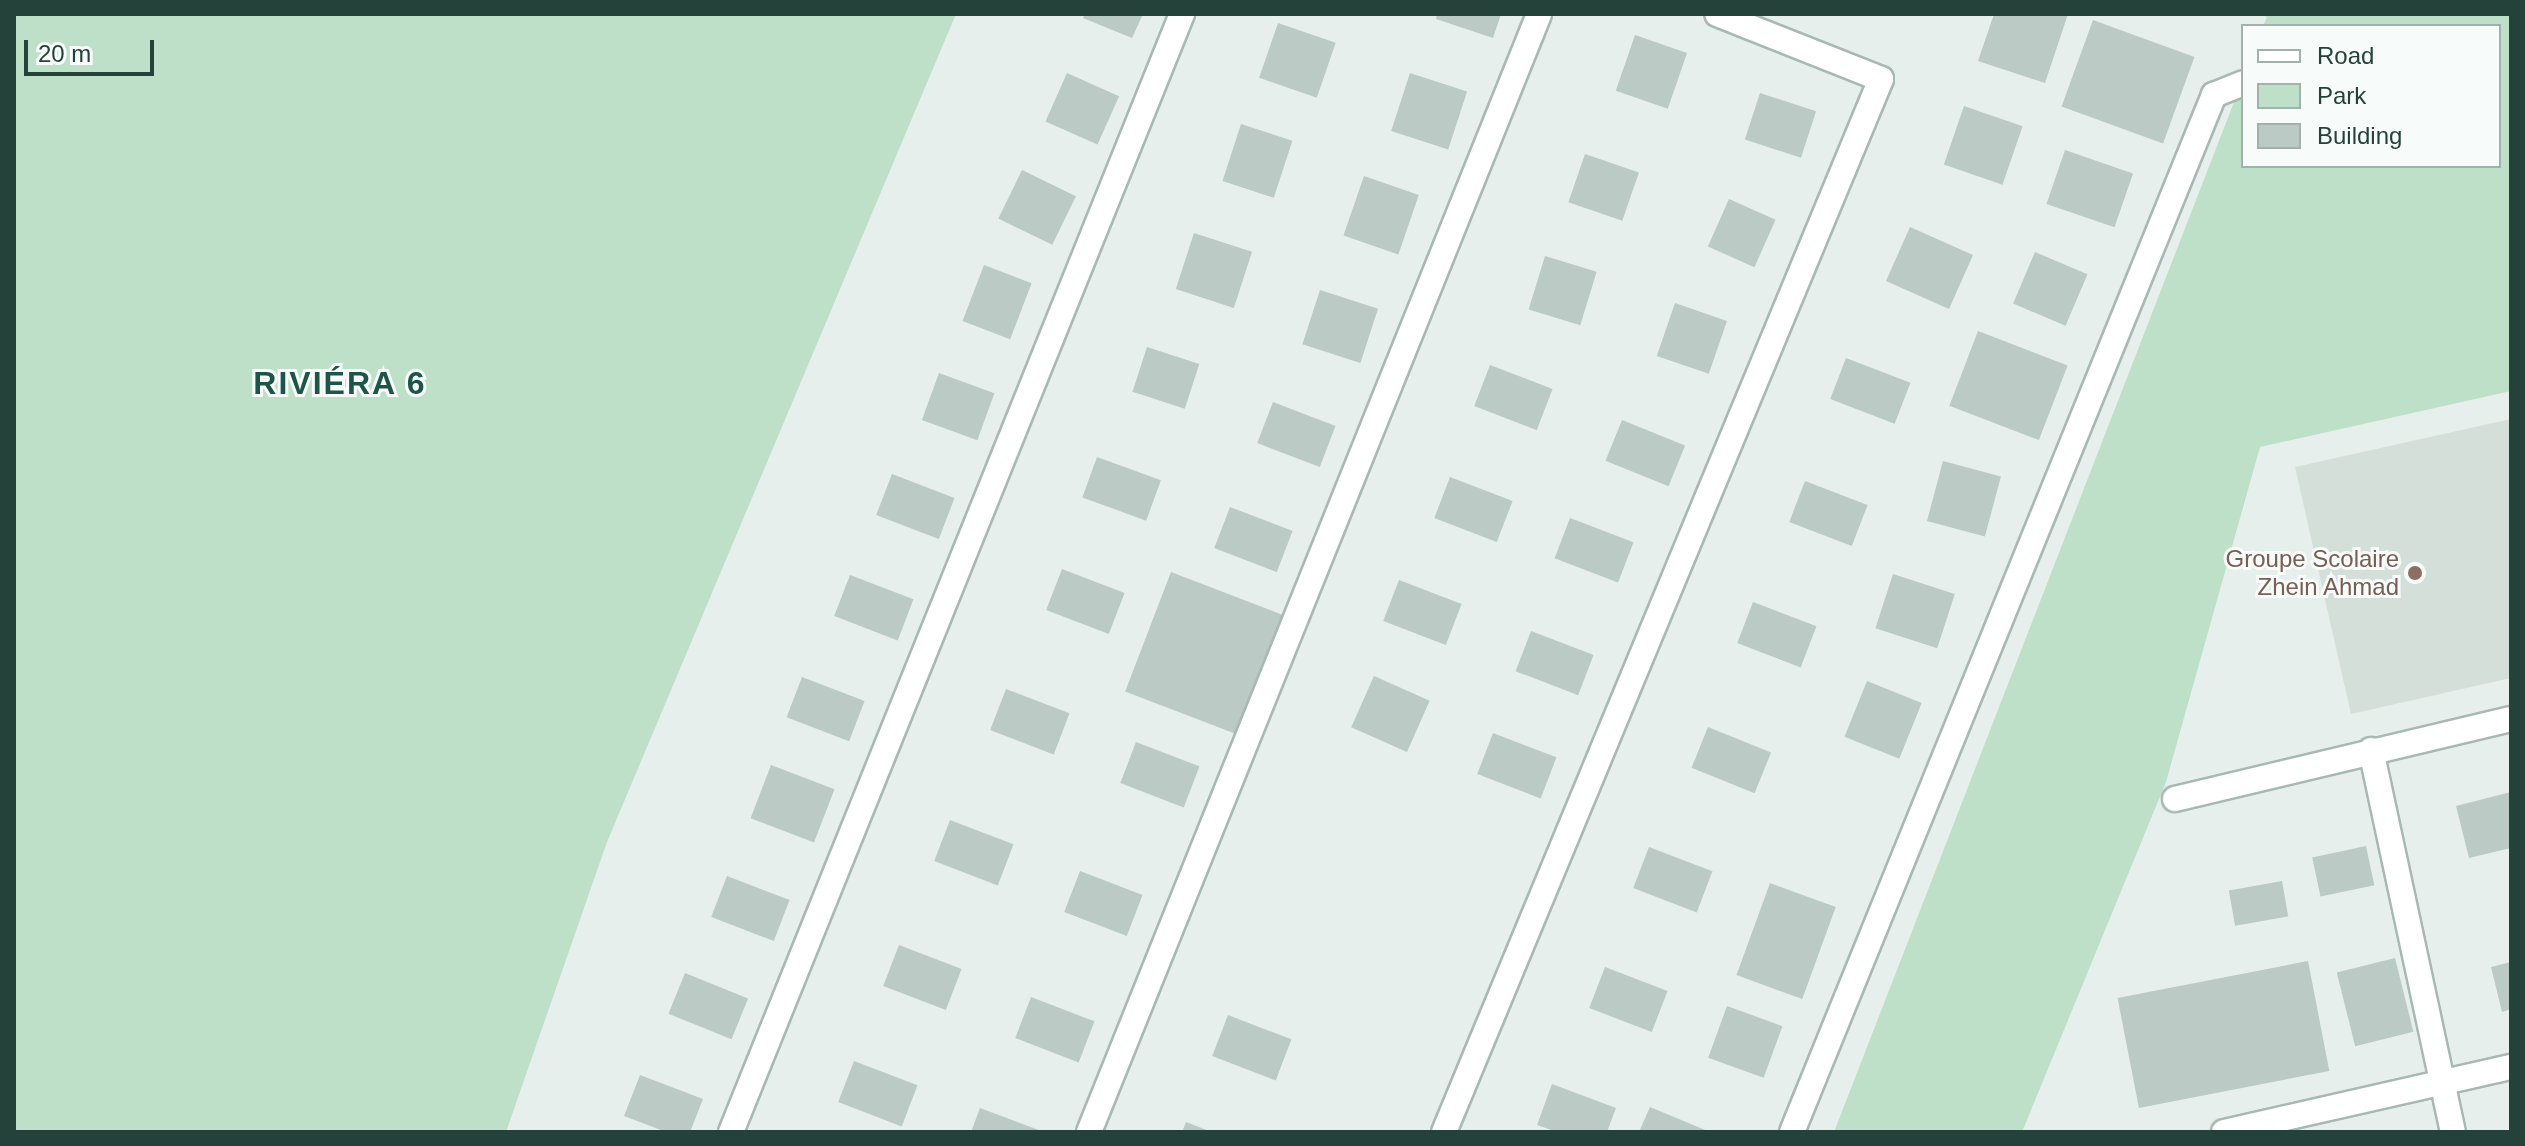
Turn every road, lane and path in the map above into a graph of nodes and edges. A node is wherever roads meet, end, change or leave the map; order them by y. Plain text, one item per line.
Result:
1 (1182, 14) edge
2 (1539, 14) edge
3 (1717, 14) edge
4 (2241, 84) edge
5 (2511, 719) edge
6 (2371, 750) junction
7 (2175, 799) dead end
8 (2511, 1067) edge
9 (2442, 1082) junction
10 (731, 1132) edge
11 (1089, 1132) edge
12 (1444, 1132) edge
13 (1792, 1132) edge
14 (2224, 1132) edge
15 (2453, 1132) edge

1 - 10 street
2 - 11 street
3 - 12 street
4 - 13 street
5 - 6 street
6 - 7 street
6 - 9 street
8 - 9 street
9 - 14 street
9 - 15 street

